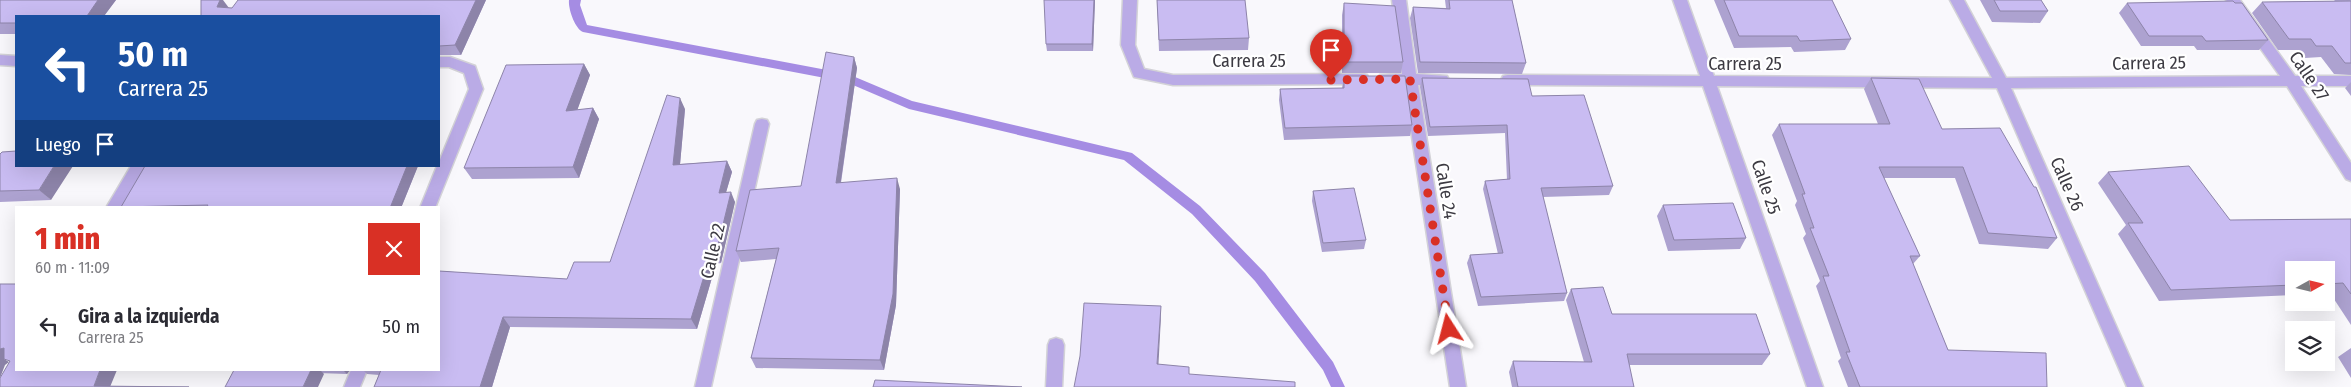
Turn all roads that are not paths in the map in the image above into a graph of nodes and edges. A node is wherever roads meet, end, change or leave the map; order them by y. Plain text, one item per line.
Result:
1 (1130, 0) edge
2 (1399, 0) edge
3 (1680, 0) edge
4 (1957, 0) edge
5 (2233, 0) edge
6 (0, 60) edge
7 (15, 61) edge
8 (440, 62) edge
9 (1410, 79) junction
10 (1458, 80) edge
11 (1497, 80) edge
12 (2290, 80) junction
13 (2351, 81) edge
14 (1710, 83) junction
15 (2002, 83) junction
16 (762, 124) dead end
17 (138, 167) edge
18 (2351, 176) edge
19 (115, 206) edge
20 (428, 206) edge
21 (1056, 345) dead end
22 (359, 371) edge
23 (352, 387) edge
24 (703, 387) edge
25 (1054, 387) edge
26 (1458, 387) edge
27 (1815, 387) edge
28 (2135, 387) edge

1 - 9 street, Carrera 25
2 - 9 street, Calle 24
3 - 14 street, Calle 25
4 - 15 street, Calle 26
5 - 12 street, Calle 27
6 - 7 street
8 - 20 street
9 - 10 street, Carrera 25
9 - 26 street, Calle 24
11 - 14 street, Carrera 25
12 - 13 street, Carrera 25
12 - 15 street, Carrera 25
12 - 18 street, Calle 27
14 - 15 street, Carrera 25
14 - 27 street, Calle 25
15 - 28 street, Calle 26
16 - 24 street, Calle 22
17 - 19 street
21 - 25 street
22 - 23 street

